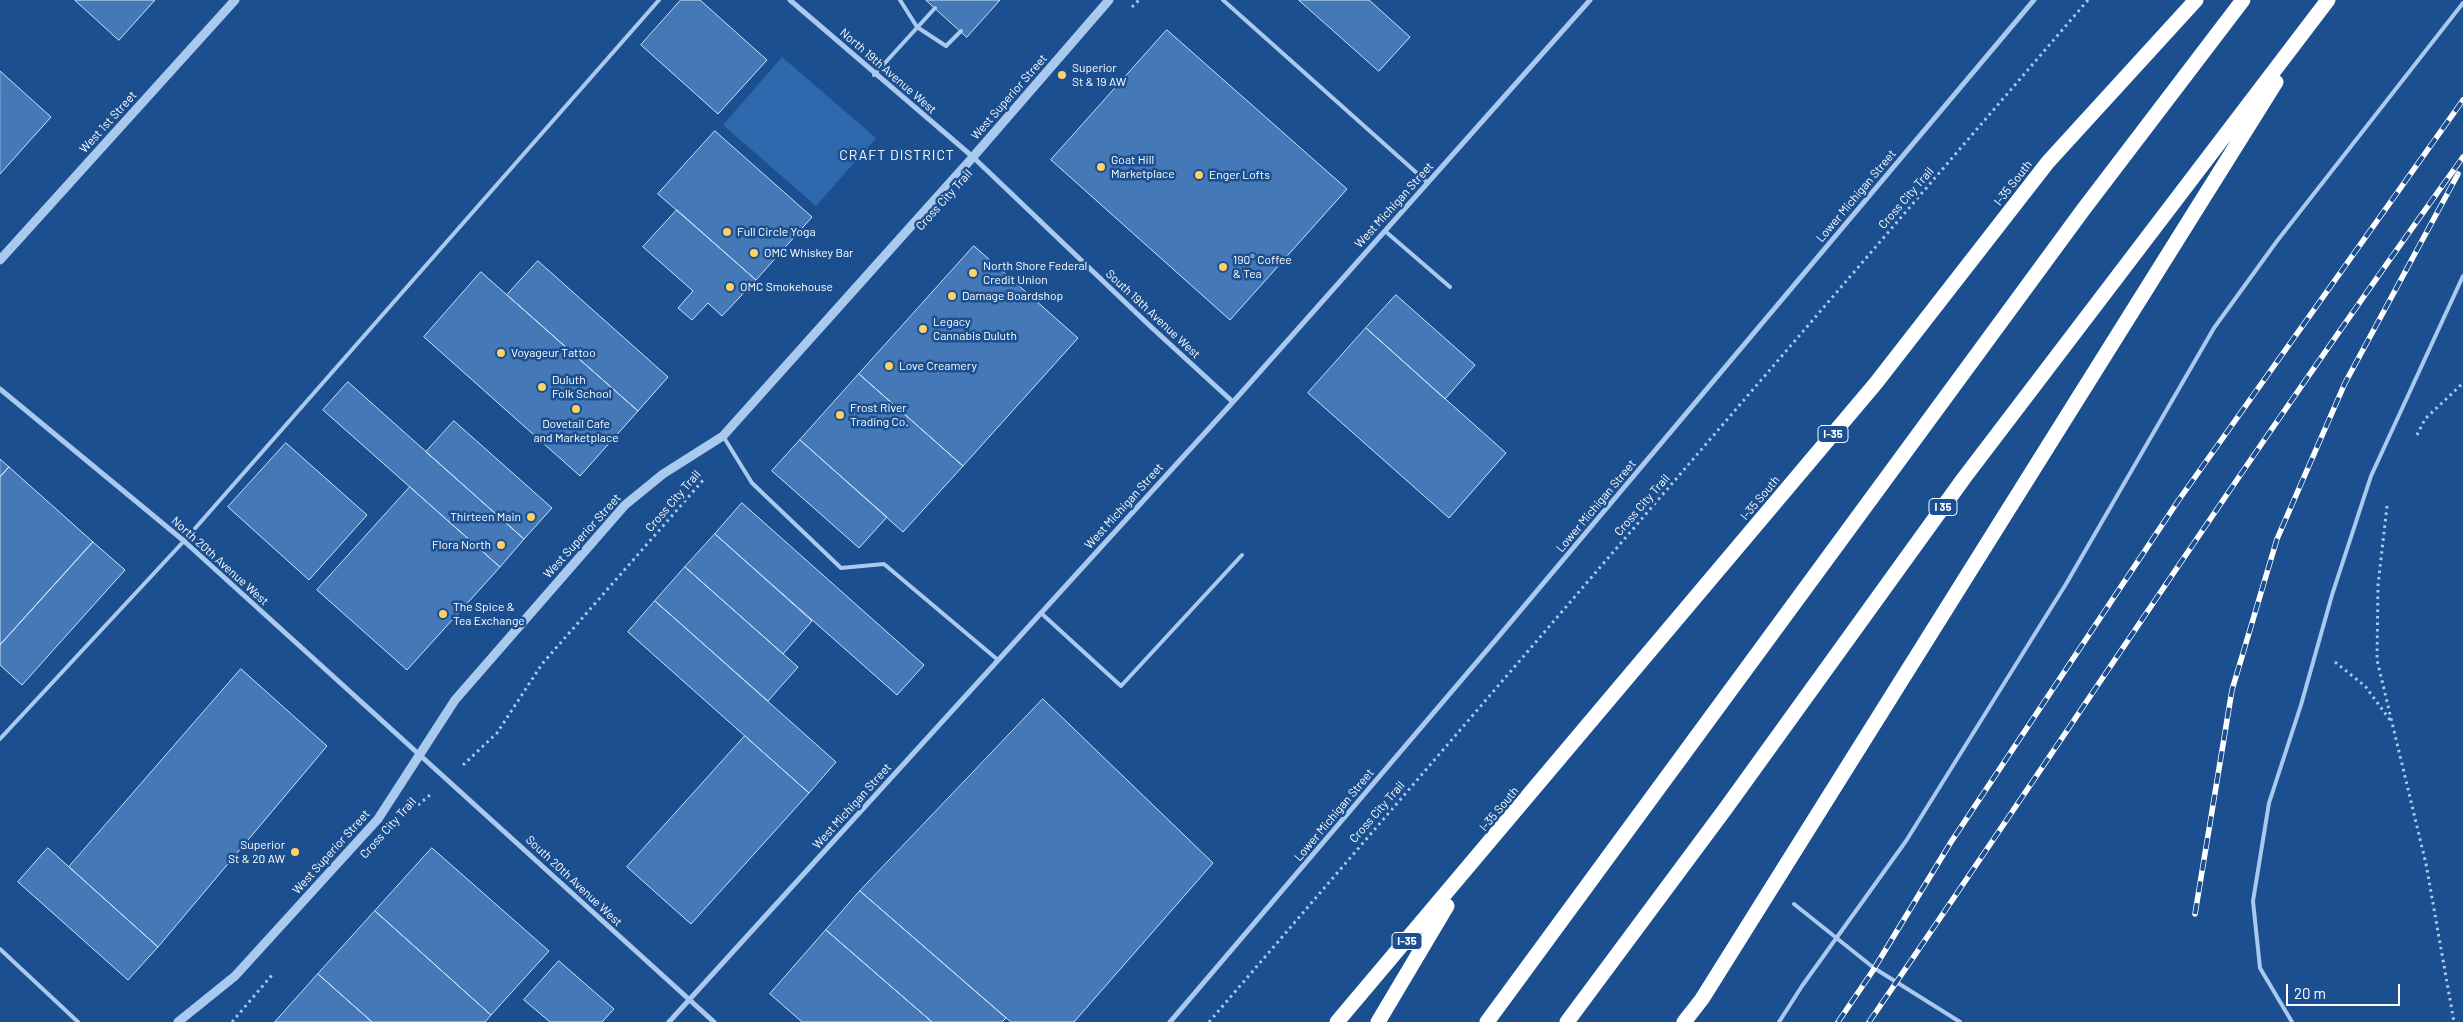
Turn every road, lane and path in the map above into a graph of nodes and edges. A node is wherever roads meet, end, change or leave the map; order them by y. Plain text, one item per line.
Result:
1 (235, 0) edge
2 (659, 0) edge
3 (790, 0) edge
4 (900, 0) edge
5 (1109, 0) edge
6 (1139, 0) edge
7 (1223, 0) edge
8 (1590, 0) edge
9 (2034, 0) edge
10 (2088, 0) edge
11 (2196, 0) edge
12 (2243, 0) edge
13 (2327, 2) edge
14 (2463, 3) edge
15 (935, 8) dead end
16 (1125, 15) dead end
17 (918, 27) junction
18 (961, 31) dead end
19 (874, 75) junction
20 (973, 157) junction
21 (1428, 182) junction
22 (1385, 230) junction
23 (0, 260) edge
24 (2463, 276) edge
25 (1450, 287) dead end
26 (2463, 383) edge
27 (0, 389) edge
28 (1233, 402) junction
29 (723, 436) junction
30 (2416, 436) dead end
31 (731, 449) junction
32 (2387, 498) dead end
33 (184, 541) junction
34 (1242, 554) dead end
35 (1041, 613) junction
36 (998, 660) junction
37 (2332, 660) dead end
38 (2392, 722) junction
39 (0, 739) edge
40 (422, 754) junction
41 (448, 779) junction
42 (413, 810) dead end
43 (1469, 868) junction
44 (1794, 904) dead end
45 (1837, 937) junction
46 (0, 950) edge
47 (277, 970) dead end
48 (688, 1000) junction
49 (1341, 1018) edge
50 (78, 1022) edge
51 (178, 1022) edge
52 (232, 1022) edge
53 (669, 1022) edge
54 (714, 1022) edge
55 (1170, 1022) edge
56 (1209, 1022) edge
57 (1378, 1022) edge
58 (1487, 1022) edge
59 (1567, 1022) edge
60 (1684, 1022) edge
61 (1779, 1022) edge
62 (1960, 1022) edge
63 (2292, 1022) edge
64 (2454, 1022) edge

1 - 23 street, West 1st Street
2 - 33 lane
3 - 19 street, North 19th Avenue West
4 - 17 lane
5 - 20 street, West Superior Street
6 - 16 path
7 - 21 lane
8 - 21 street, West Michigan Street
9 - 55 street, Lower Michigan Street
10 - 56 path, Cross City Trail
11 - 43 highway, I-35 South / I-35
12 - 58 highway
13 - 59 highway, I 35
13 - 60 highway
14 - 45 lane
15 - 17 lane
17 - 18 lane
17 - 19 lane
19 - 20 street, North 19th Avenue West
20 - 28 street, South 19th Avenue West
20 - 29 street, West Superior Street
21 - 22 street, West Michigan Street
22 - 25 lane
22 - 28 street, West Michigan Street
24 - 63 lane
26 - 30 path
27 - 33 street, North 20th Avenue West
28 - 35 street, West Michigan Street
29 - 31 lane
29 - 40 street, West Superior Street
31 - 36 lane
31 - 41 path, Cross City Trail
32 - 38 path
33 - 39 lane
33 - 40 street, North 20th Avenue West
34 - 35 lane
35 - 36 street, West Michigan Street
36 - 48 street, West Michigan Street
37 - 38 path
38 - 64 path
40 - 41 street, South 20th Avenue West
40 - 51 street, West Superior Street
41 - 42 path, Cross City Trail
41 - 48 street, South 20th Avenue West
43 - 49 highway, I-35 South / I-35
43 - 57 highway
44 - 45 lane
45 - 61 lane
45 - 62 lane
46 - 50 lane
47 - 52 path
48 - 53 street, West Michigan Street
48 - 54 street, South 20th Avenue West

